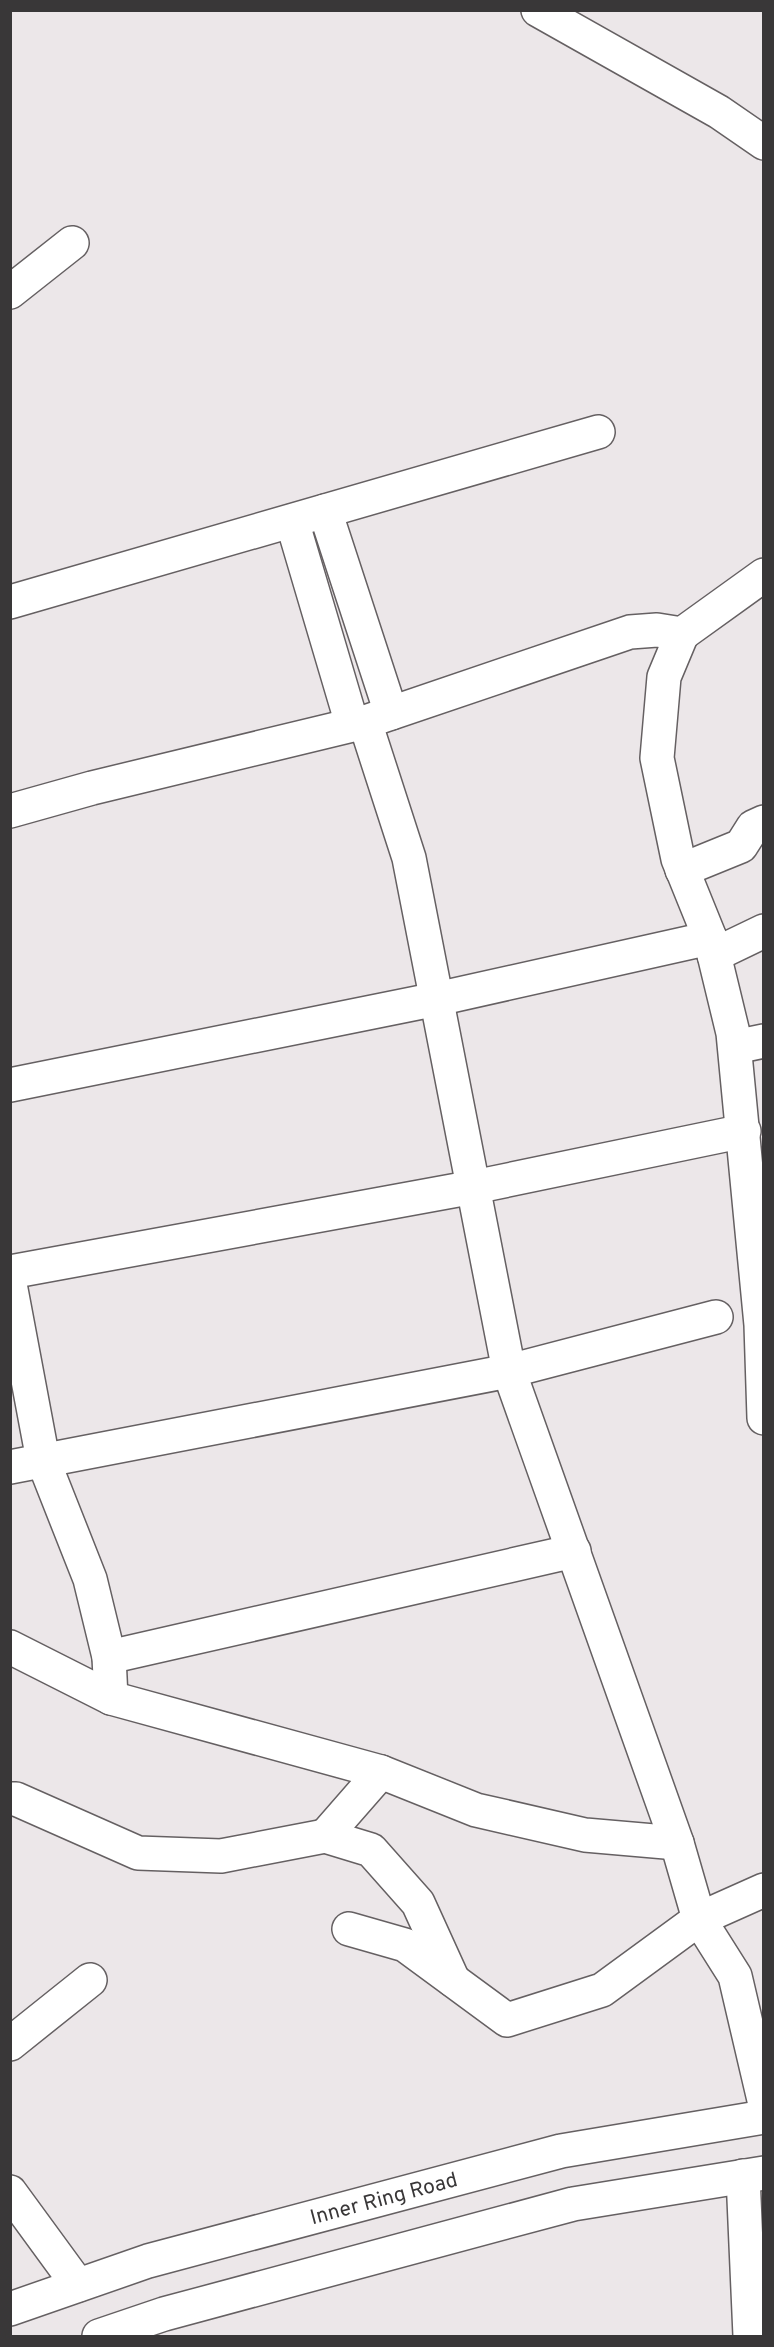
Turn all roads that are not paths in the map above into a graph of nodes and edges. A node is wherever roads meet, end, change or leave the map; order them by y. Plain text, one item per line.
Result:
1 (538, 10) edge
2 (764, 143) edge
3 (72, 243) dead end
4 (10, 292) edge
5 (598, 432) dead end
6 (325, 511) junction
7 (292, 521) junction
8 (764, 575) edge
9 (10, 602) edge
10 (682, 634) junction
11 (369, 720) junction
12 (10, 811) edge
13 (764, 822) edge
14 (682, 870) junction
15 (764, 931) edge
16 (712, 946) junction
17 (437, 999) junction
18 (749, 1044) edge
19 (10, 1085) edge
20 (744, 1131) junction
21 (755, 1166) edge
22 (474, 1187) junction
23 (10, 1272) edge
24 (10, 1284) edge
25 (716, 1317) dead end
26 (509, 1371) junction
27 (764, 1418) edge
28 (44, 1460) junction
29 (10, 1467) edge
30 (574, 1551) junction
31 (10, 1647) edge
32 (109, 1657) junction
33 (111, 1698) junction
34 (381, 1772) junction
35 (10, 1799) edge
36 (325, 1836) junction
37 (677, 1843) junction
38 (764, 1890) edge
39 (699, 1919) junction
40 (349, 1929) dead end
41 (749, 1974) edge
42 (90, 1980) dead end
43 (453, 1980) junction
44 (10, 2044) edge
45 (764, 2100) edge
46 (764, 2117) edge
47 (753, 2175) edge
48 (10, 2192) edge
49 (78, 2285) junction
50 (10, 2309) edge
51 (152, 2327) edge
52 (99, 2337) edge
53 (750, 2337) edge

1 - 2 street
3 - 4 street
5 - 6 street
6 - 7 street
6 - 11 street
7 - 9 street
7 - 11 street
8 - 10 street
10 - 11 street
10 - 14 street
11 - 12 street
11 - 17 street
13 - 14 street
14 - 16 street
15 - 16 street
16 - 17 street
16 - 18 street
17 - 19 street
17 - 22 street
18 - 20 street
20 - 21 street
20 - 22 street
21 - 27 street
22 - 23 street
22 - 26 street
24 - 28 street
25 - 26 street
26 - 28 street
26 - 30 street
28 - 29 street
28 - 32 street
30 - 32 street
30 - 37 street
31 - 33 street
32 - 33 street
33 - 34 street
34 - 36 street
34 - 37 street
35 - 36 street
36 - 43 street
37 - 39 street
38 - 39 street
39 - 41 street
39 - 43 street
40 - 43 street
41 - 45 street
42 - 44 street
46 - 49 street, Inner Ring Road
47 - 51 street
47 - 53 street
48 - 49 street
49 - 50 street, Inner Ring Road
51 - 52 street

